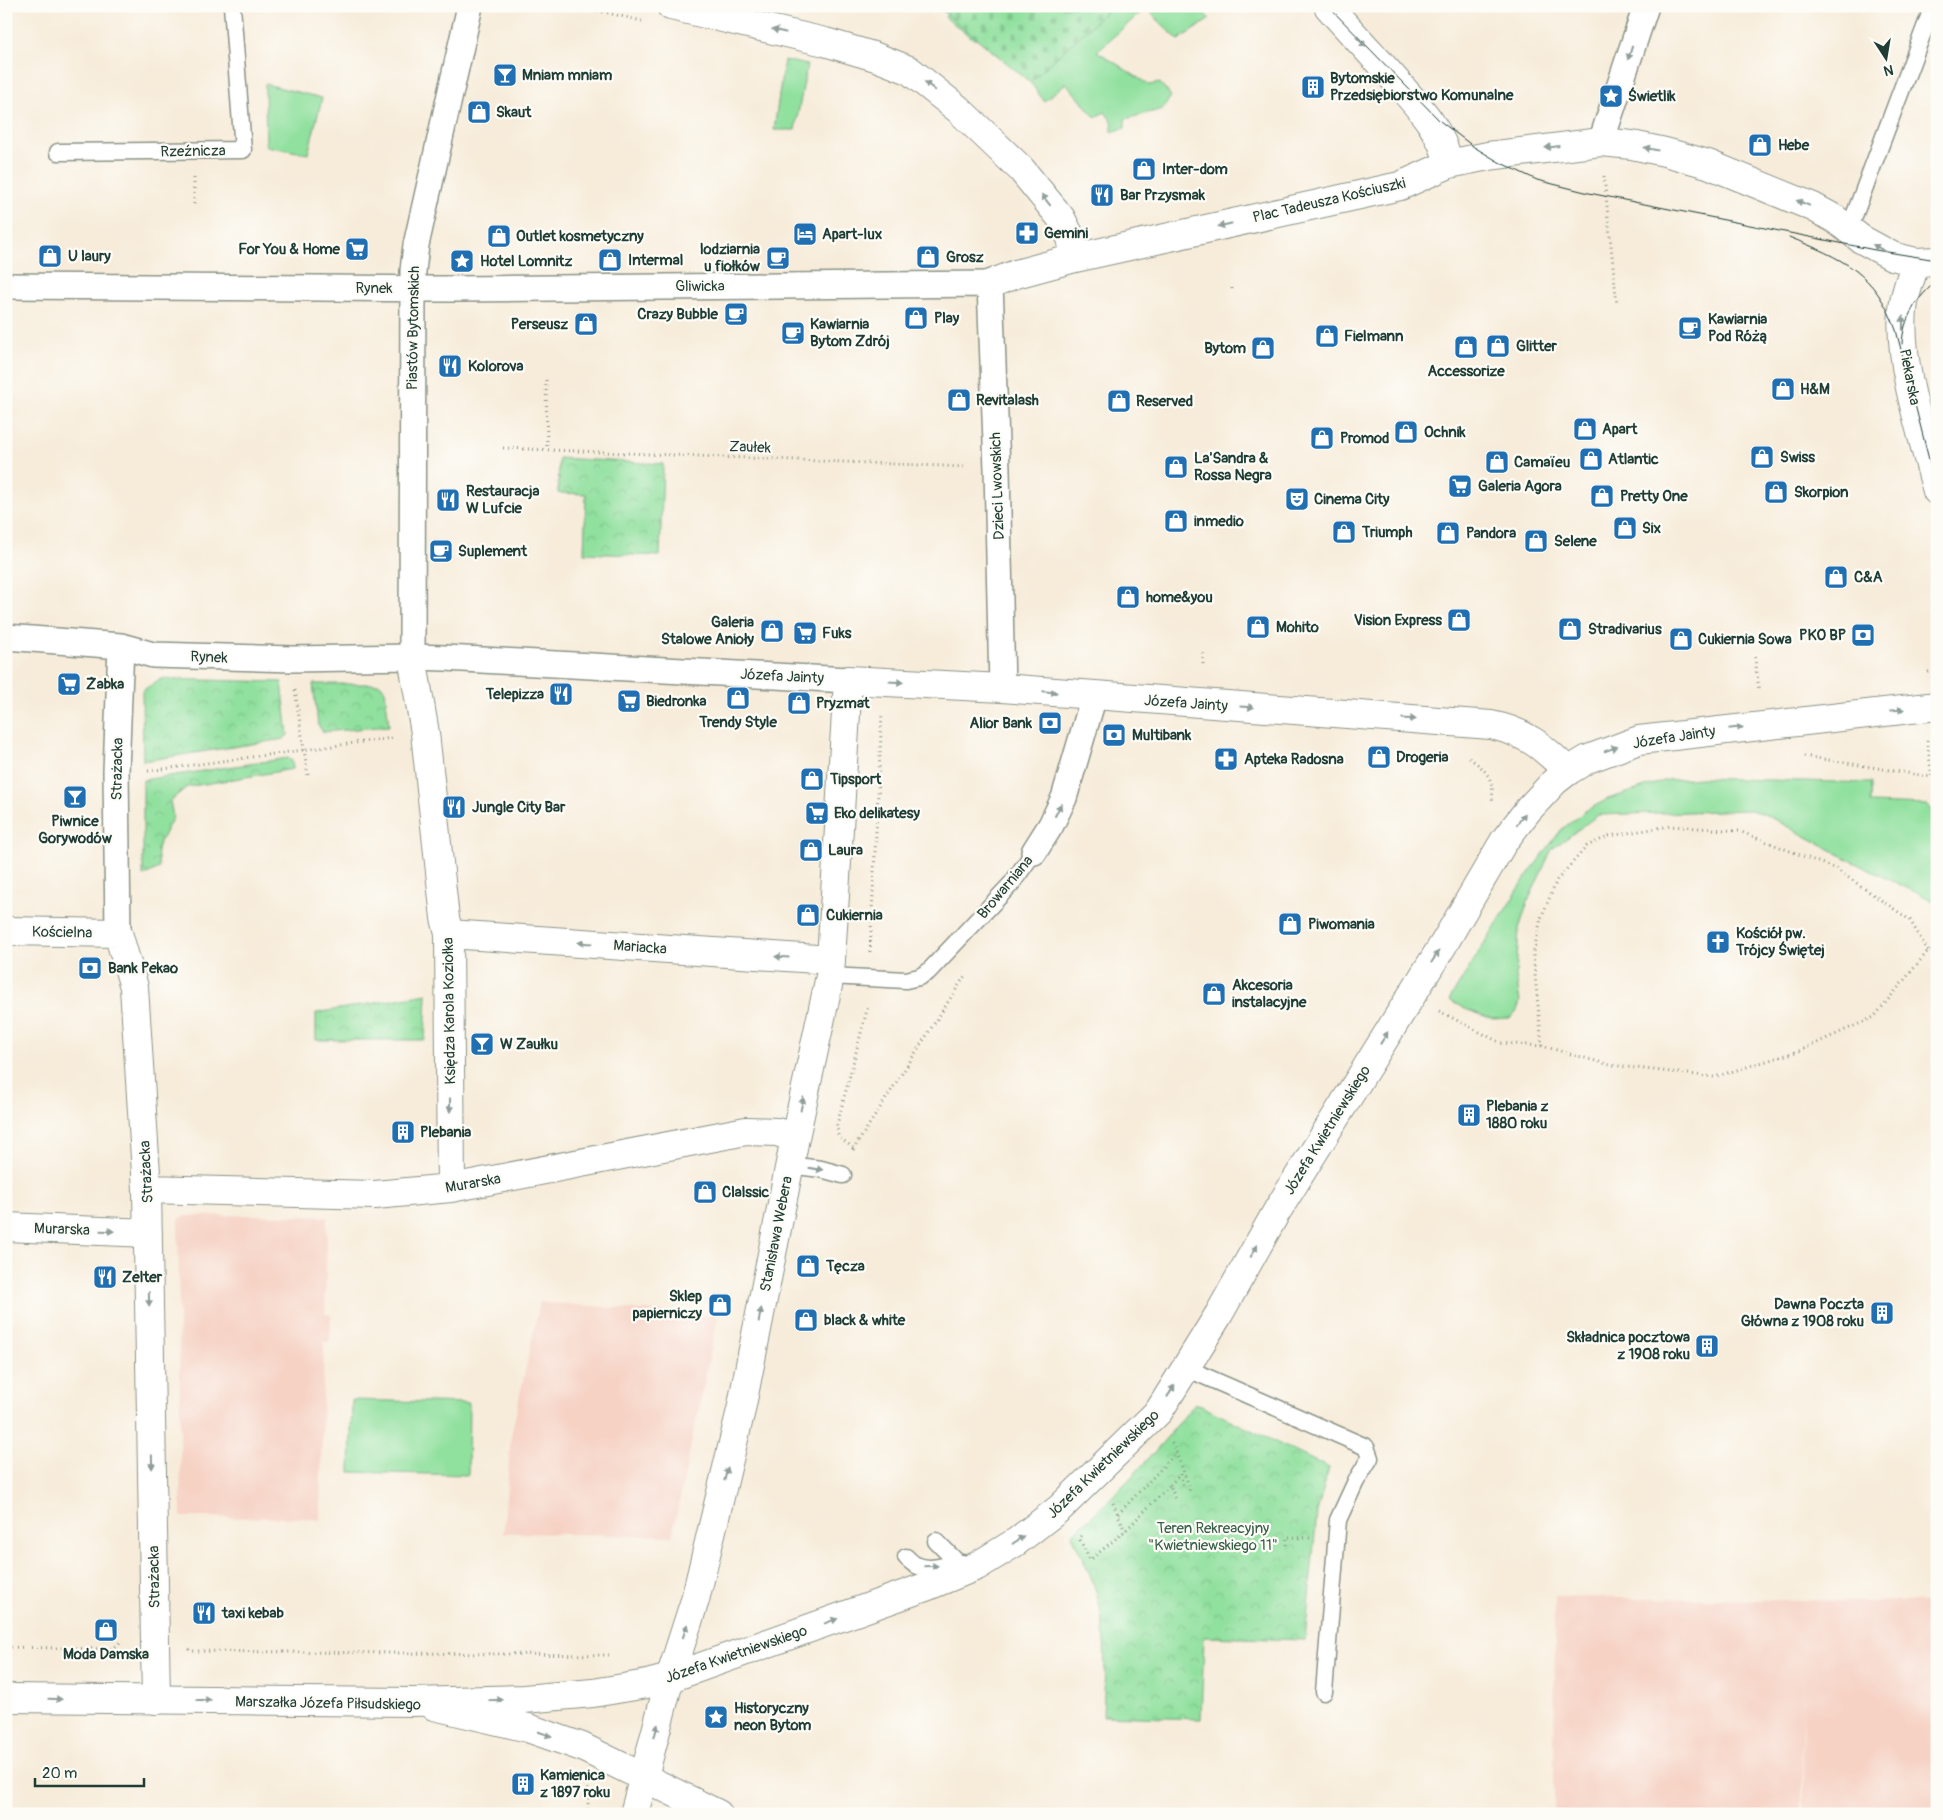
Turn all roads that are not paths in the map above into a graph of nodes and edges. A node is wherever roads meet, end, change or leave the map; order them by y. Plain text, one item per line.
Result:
1 (232, 6) edge
2 (470, 6) edge
3 (671, 6) edge
4 (1328, 6) edge
5 (1646, 6) edge
6 (1933, 6) edge
7 (1600, 142) junction
8 (58, 152) dead end
9 (1449, 164) junction
10 (1846, 226) junction
11 (1075, 258) junction
12 (1926, 262) edge
13 (990, 284) junction
14 (6, 286) edge
15 (412, 288) junction
16 (1937, 491) edge
17 (6, 636) edge
18 (121, 646) junction
19 (412, 656) junction
20 (848, 680) junction
21 (1002, 688) junction
22 (1094, 696) junction
23 (1937, 706) edge
24 (1568, 770) junction
25 (1034, 852) joint
26 (6, 931) edge
27 (118, 934) junction
28 (449, 934) junction
29 (831, 968) junction
30 (794, 1138) junction
31 (789, 1165) junction
32 (840, 1174) road end
33 (451, 1188) junction
34 (147, 1189) junction
35 (6, 1227) edge
36 (148, 1233) junction
37 (1186, 1368) junction
38 (936, 1541) dead end
39 (906, 1557) dead end
40 (967, 1564) junction
41 (670, 1678) junction
42 (1324, 1692) dead end
43 (6, 1698) edge
44 (156, 1700) junction
45 (413, 1702) junction
46 (643, 1778) junction
47 (634, 1814) edge
48 (718, 1814) edge

1 - 8 lane, Rzeźnicza
2 - 15 street, Piastów Bytomskich
11 -> 3 street
4 -> 9 street
5 -> 7 street
6 - 10 lane
7 -> 9 street, Plac Tadeusza Kościuszki
10 -> 7 street, Plac Tadeusza Kościuszki
9 -> 11 street, Plac Tadeusza Kościuszki
12 -> 10 street, Plac Tadeusza Kościuszki
11 - 13 street, Plac Tadeusza Kościuszki
16 -> 12 street, Piekarska
13 - 15 street, Gliwicka
13 - 21 street, Dzieci Lwowskich
14 - 15 street, Rynek
15 - 19 street, Piastów Bytomskich
17 - 18 street, Rynek
18 - 19 street, Rynek
18 - 27 street, Strażacka
19 - 20 street, Józefa Jainty
19 - 28 street, Księdza Karola Koziołka
20 -> 21 street, Józefa Jainty
20 - 29 street, Stanisława Webera
21 -> 22 street, Józefa Jainty
22 -> 24 street, Józefa Jainty
25 -> 22 street, Browarniana
24 -> 23 street, Józefa Jainty
37 -> 24 street, Józefa Kwietniewskiego
25 - 29 lane, Browarniana
26 - 27 street, Kościelna
27 - 34 street, Strażacka
29 -> 28 street, Mariacka
28 -> 33 street, Księdza Karola Koziołka
30 -> 29 street, Stanisława Webera
30 - 31 street, Stanisława Webera
30 - 33 street, Murarska
31 -> 32 lane
41 -> 31 street, Stanisława Webera
33 - 34 street, Murarska
34 - 36 street, Strażacka
35 -> 36 street, Murarska
36 -> 44 street, Strażacka
40 -> 37 street, Józefa Kwietniewskiego
37 - 42 lane
38 - 40 lane
39 -> 40 lane
41 -> 40 street, Józefa Kwietniewskiego
45 -> 41 street, Józefa Kwietniewskiego
46 -> 41 street, Stanisława Webera
43 -> 44 street, Marszałka Józefa Piłsudskiego
44 -> 45 street, Marszałka Józefa Piłsudskiego
45 -> 46 street, Marszałka Józefa Piłsudskiego
46 - 47 street, Stanisława Webera
46 - 48 street, Marszałka Józefa Piłsudskiego

